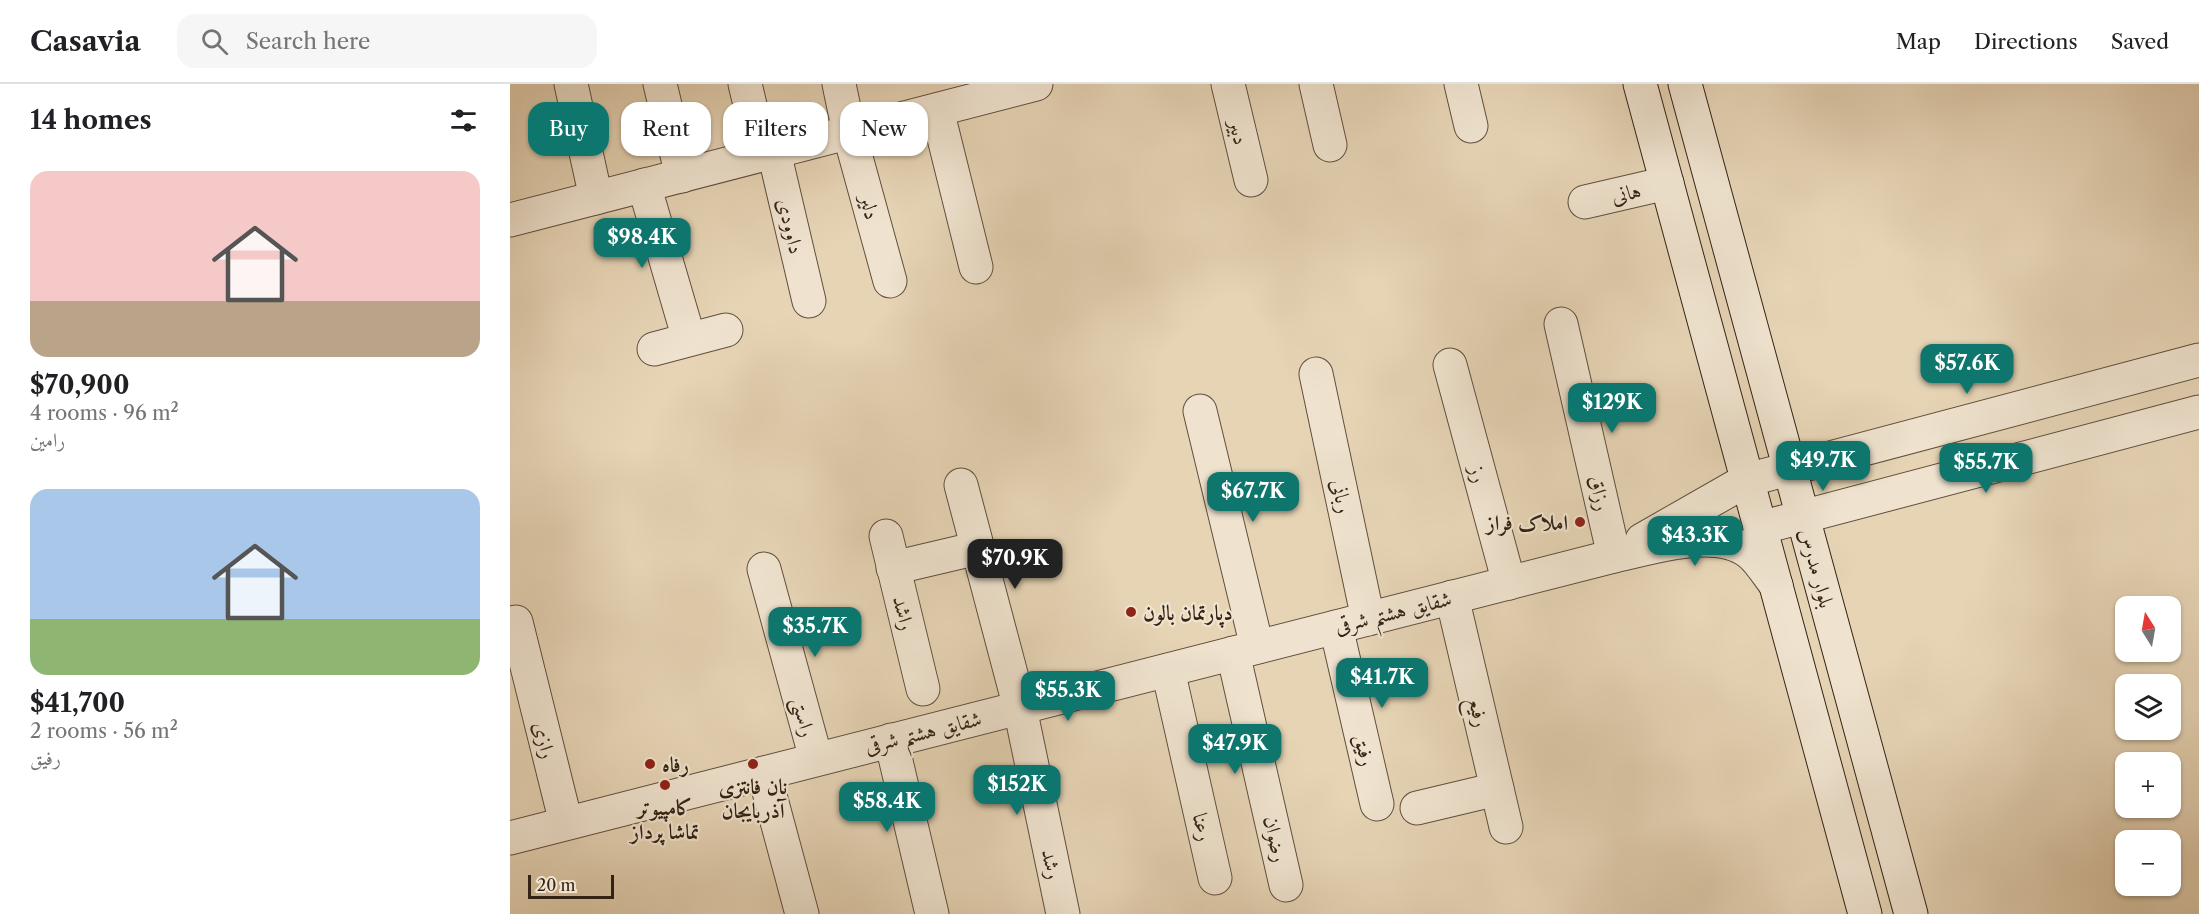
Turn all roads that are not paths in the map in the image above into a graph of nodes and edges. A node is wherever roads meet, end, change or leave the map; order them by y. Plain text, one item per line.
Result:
1 (571, 84) edge
2 (660, 84) edge
3 (745, 84) edge
4 (839, 84) edge
5 (1036, 84) edge
6 (1228, 84) edge
7 (1316, 84) edge
8 (1461, 84) edge
9 (1640, 84) edge
10 (1685, 84) edge
11 (973, 92) edge
12 (751, 102) edge
13 (843, 102) edge
14 (937, 110) junction
15 (928, 112) edge
16 (1471, 126) dead end
17 (1330, 145) dead end
18 (757, 156) edge
19 (769, 156) edge
20 (856, 156) edge
21 (682, 176) junction
22 (1251, 180) dead end
23 (1667, 183) junction
24 (644, 185) junction
25 (596, 198) junction
26 (1585, 202) dead end
27 (510, 220) edge
28 (976, 267) dead end
29 (890, 281) dead end
30 (808, 301) dead end
31 (1561, 324) dead end
32 (726, 330) dead end
33 (689, 339) junction
34 (654, 349) dead end
35 (2199, 360) edge
36 (1450, 365) dead end
37 (1316, 374) dead end
38 (1200, 411) dead end
39 (2199, 412) edge
40 (1790, 469) junction
41 (1747, 480) junction
42 (961, 485) dead end
43 (1803, 516) junction
44 (1760, 528) junction
45 (886, 536) dead end
46 (978, 548) junction
47 (1614, 556) junction
48 (893, 568) junction
49 (765, 570) dead end
50 (1509, 583) junction
51 (1776, 585) junction
52 (1452, 597) junction
53 (1368, 619) junction
54 (516, 622) dead end
55 (1336, 627) junction
56 (1245, 650) junction
57 (1168, 670) junction
58 (923, 689) dead end
59 (1020, 708) junction
60 (891, 740) junction
61 (816, 759) junction
62 (764, 773) junction
63 (1497, 789) junction
64 (1377, 804) dead end
65 (1417, 808) dead end
66 (566, 824) junction
67 (1506, 827) dead end
68 (510, 838) edge
69 (1215, 878) dead end
70 (1286, 885) dead end
71 (802, 914) edge
72 (932, 914) edge
73 (1063, 914) edge
74 (1865, 914) edge
75 (1911, 914) edge

1 - 25 street
2 - 21 street
3 - 12 street, داوودی
4 - 13 street, دلیر
5 - 11 street
6 - 22 street, دبیر
7 - 17 street
8 - 16 street
9 - 23 street, بلوار مدرس
10 - 40 street, بلوار مدرس
11 - 14 street
14 - 15 street
14 - 28 street
18 - 21 street
19 - 30 street, داوودی
20 - 29 street, دلیر
21 - 24 street
23 - 26 street, هانی
23 - 41 street, بلوار مدرس
24 - 25 street
24 - 33 street
25 - 27 street
31 - 47 street, رزاق
32 - 33 street
33 - 34 street
35 - 40 street, شقایق هشتم شرقی
36 - 50 street, رز
37 - 53 street, ربانی
38 - 56 street, رضوان
39 - 43 street
40 - 41 street, شقایق هشتم شرقی
40 - 43 street, بلوار مدرس
41 - 44 street, بلوار مدرس
41 - 47 street, شقایق هشتم شرقی
42 - 46 street, رشد
43 - 44 street
43 - 75 street, بلوار مدرس
44 - 51 street, بلوار مدرس
45 - 48 street, راشد
46 - 48 street
46 - 59 street, رشد
47 - 50 street, شقایق هشتم شرقی
47 - 51 street, شقایق هشتم شرقی
48 - 58 street, راشد
49 - 61 street, راستی
50 - 52 street, شقایق هشتم شرقی
51 - 74 street, بلوار مدرس
52 - 53 street, شقایق هشتم شرقی
52 - 63 street, رفیع
53 - 55 street, شقایق هشتم شرقی
54 - 66 street, رازی
55 - 56 street, شقایق هشتم شرقی
55 - 64 street, رفیق
56 - 57 street, شقایق هشتم شرقی
56 - 70 street, رضوان
57 - 59 street, شقایق هشتم شرقی
57 - 69 street, رعنا
59 - 60 street, شقایق هشتم شرقی
59 - 73 street, رشد
60 - 61 street, شقایق هشتم شرقی
60 - 72 street
61 - 62 street, شقایق هشتم شرقی
62 - 66 street, شقایق هشتم شرقی
62 - 71 street
63 - 65 street
63 - 67 street, رفیع
66 - 68 street, شقایق هشتم شرقی

